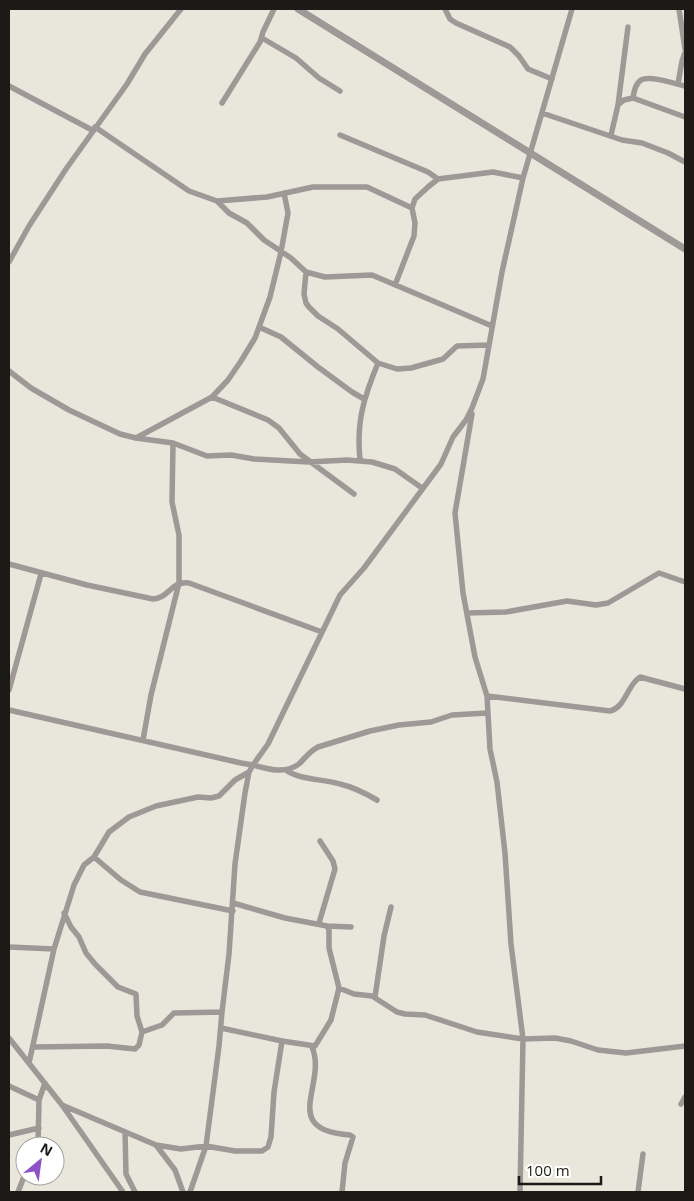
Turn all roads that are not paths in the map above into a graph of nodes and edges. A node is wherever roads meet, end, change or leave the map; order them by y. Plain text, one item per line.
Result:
1 (181, 9) edge
2 (274, 9) edge
3 (298, 9) edge
4 (445, 9) edge
5 (572, 9) edge
6 (679, 9) edge
7 (628, 27) dead end
8 (262, 38) junction
9 (685, 49) edge
10 (685, 52) edge
11 (552, 79) junction
12 (678, 84) junction
13 (9, 86) edge
14 (685, 86) edge
15 (340, 91) dead end
16 (633, 98) junction
17 (222, 103) dead end
18 (618, 105) junction
19 (542, 113) junction
20 (685, 118) edge
21 (94, 129) junction
22 (340, 135) dead end
23 (611, 135) junction
24 (531, 154) junction
25 (685, 162) edge
26 (523, 178) junction
27 (438, 179) junction
28 (284, 193) junction
29 (217, 201) junction
30 (412, 208) junction
31 (685, 249) edge
32 (281, 252) junction
33 (9, 262) edge
34 (306, 272) junction
35 (395, 285) junction
36 (492, 326) junction
37 (259, 327) junction
38 (489, 345) junction
39 (378, 363) junction
40 (9, 371) edge
41 (212, 397) junction
42 (364, 399) junction
43 (472, 408) junction
44 (136, 438) junction
45 (173, 443) junction
46 (360, 460) junction
47 (310, 462) junction
48 (422, 488) junction
49 (354, 494) dead end
50 (9, 564) edge
51 (41, 574) junction
52 (685, 582) edge
53 (179, 583) junction
54 (467, 613) junction
55 (322, 632) junction
56 (9, 690) edge
57 (685, 690) edge
58 (487, 696) junction
59 (9, 710) edge
60 (487, 713) junction
61 (143, 740) junction
62 (252, 765) junction
63 (286, 770) junction
64 (249, 772) junction
65 (376, 800) dead end
66 (320, 841) dead end
67 (94, 858) junction
68 (233, 903) junction
69 (391, 907) dead end
70 (233, 911) junction
71 (64, 914) junction
72 (319, 923) junction
73 (327, 926) junction
74 (351, 927) dead end
75 (9, 947) edge
76 (54, 949) junction
77 (339, 988) junction
78 (375, 998) junction
79 (222, 1012) junction
80 (221, 1028) junction
81 (142, 1032) junction
82 (9, 1038) edge
83 (523, 1039) junction
84 (282, 1041) junction
85 (685, 1046) edge
86 (33, 1047) junction
87 (312, 1047) junction
88 (29, 1062) junction
89 (46, 1083) junction
90 (9, 1086) edge
91 (685, 1097) edge
92 (39, 1100) junction
93 (682, 1104) dead end
94 (62, 1105) junction
95 (39, 1128) junction
96 (124, 1132) junction
97 (9, 1135) edge
98 (39, 1136) edge
99 (156, 1145) junction
100 (206, 1146) junction
101 (643, 1154) dead end
102 (19, 1190) edge
103 (192, 1191) edge
104 (14, 1192) edge
105 (123, 1192) edge
106 (135, 1192) edge
107 (183, 1192) edge
108 (342, 1192) edge
109 (520, 1192) edge
110 (638, 1192) edge

1 - 21 street
2 - 8 street
3 - 24 street
4 - 11 street
5 - 11 street
6 - 9 street
7 - 18 street
8 - 15 street
8 - 17 street
10 - 12 street
11 - 19 street
12 - 14 street
12 - 16 street
13 - 21 street
16 - 18 street
16 - 20 street
18 - 23 street
19 - 23 street
19 - 24 street
21 - 29 street
21 - 33 street
22 - 27 street
23 - 25 street
24 - 26 street
24 - 31 street
26 - 27 street
26 - 36 street
27 - 30 street
28 - 29 street
28 - 30 street
28 - 32 street
29 - 32 street
30 - 35 street
32 - 34 street
32 - 37 street
34 - 35 street
34 - 39 street
35 - 36 street
36 - 38 street
37 - 41 street
37 - 42 street
38 - 39 street
38 - 43 street
39 - 42 street
40 - 44 street
41 - 44 street
41 - 47 street
42 - 46 street
43 - 48 street
43 - 54 street
44 - 45 street
45 - 47 street
45 - 53 street
46 - 47 street
46 - 48 street
47 - 49 street
48 - 55 street
50 - 51 street
51 - 53 street
51 - 56 street
52 - 54 street
53 - 55 street
53 - 61 street
54 - 58 street
55 - 62 street
57 - 58 street
58 - 60 street
59 - 61 street
60 - 63 street
60 - 83 street
61 - 62 street
62 - 63 street
62 - 64 street
63 - 65 street
64 - 67 street
64 - 68 street
66 - 72 street
67 - 70 street
67 - 71 street
68 - 70 street
68 - 72 street
69 - 78 street
70 - 79 street
71 - 76 street
71 - 81 street
72 - 73 street
73 - 74 street
73 - 77 street
75 - 76 street
76 - 86 street
77 - 78 street
77 - 87 street
78 - 83 street
79 - 80 street
79 - 81 street
80 - 84 street
80 - 100 street
81 - 86 street
82 - 88 street
83 - 85 street
83 - 109 street
84 - 87 street
84 - 100 street
86 - 88 street
87 - 108 street
88 - 89 street
89 - 92 street
89 - 94 street
90 - 92 street
91 - 93 street
92 - 95 street
94 - 96 street
94 - 105 street
95 - 97 street
95 - 98 street
96 - 99 street
96 - 106 street
99 - 100 street
99 - 107 street
100 - 103 street
101 - 110 street
102 - 104 street

